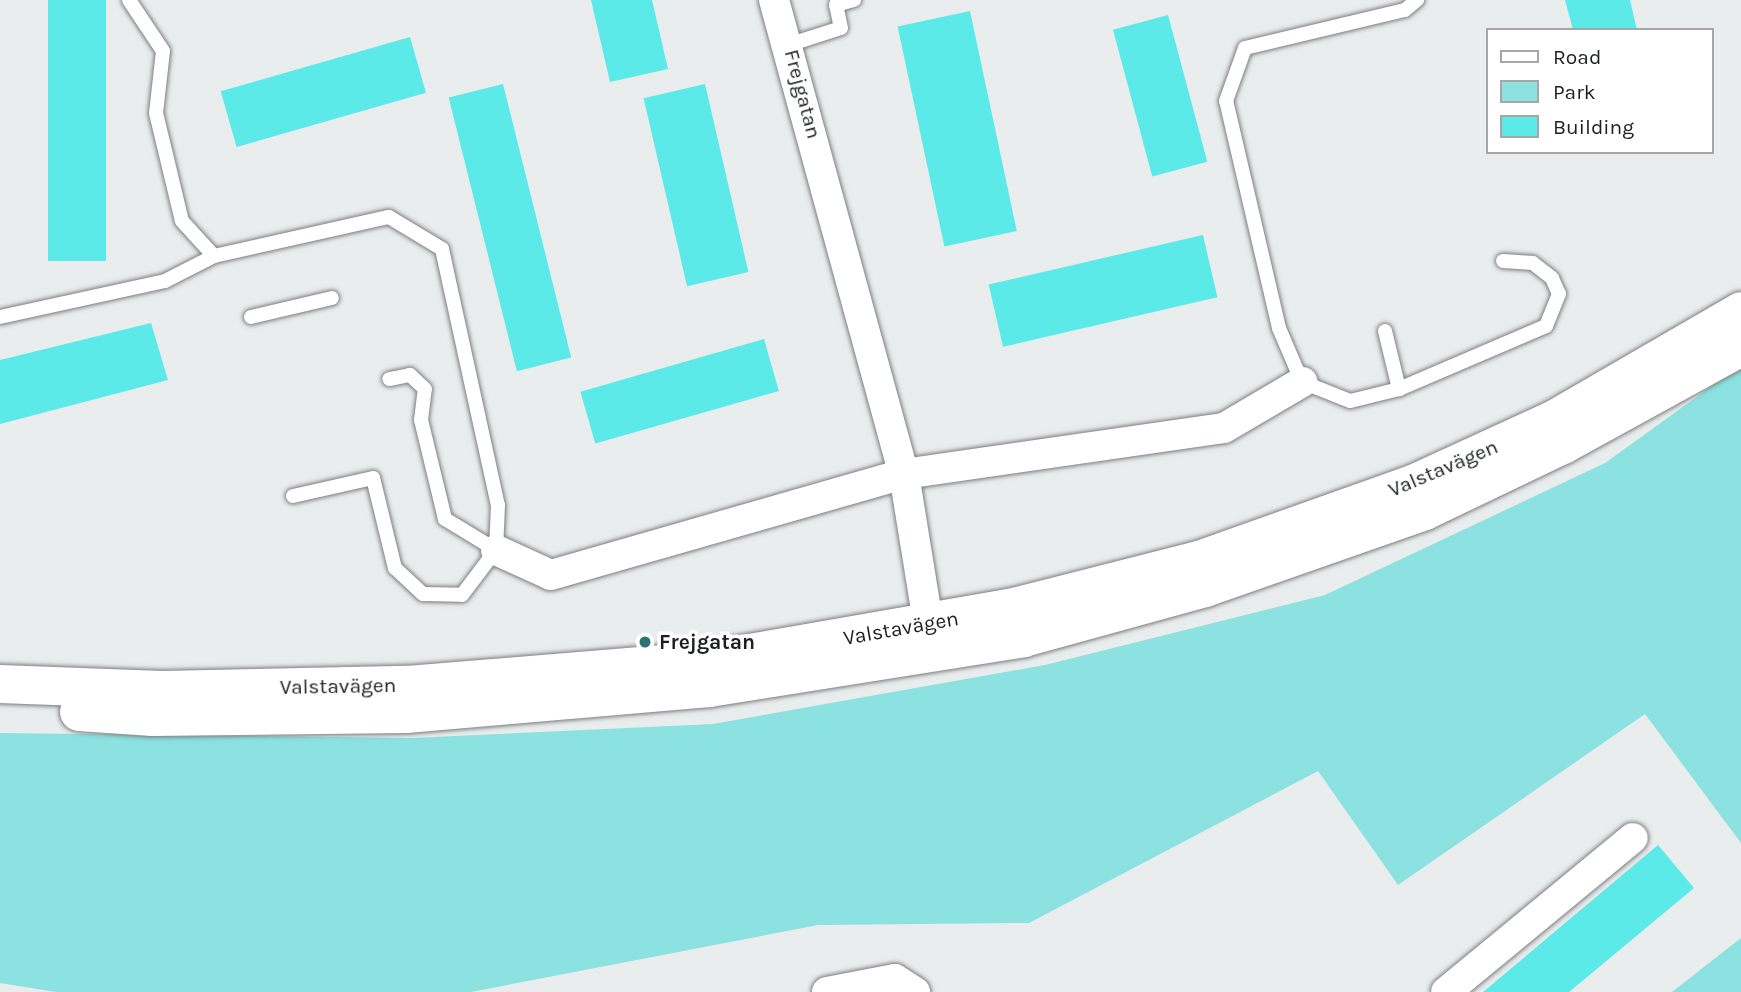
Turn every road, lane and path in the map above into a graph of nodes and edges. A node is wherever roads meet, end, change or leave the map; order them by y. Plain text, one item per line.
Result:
1 (129, 0) edge
2 (774, 0) edge
3 (854, 0) edge
4 (1417, 0) edge
5 (836, 2) edge
6 (790, 44) junction
7 (214, 256) junction
8 (1503, 261) dead end
9 (332, 298) dead end
10 (1741, 311) edge
11 (0, 317) edge
12 (251, 317) dead end
13 (1385, 331) dead end
14 (1741, 348) edge
15 (389, 379) dead end
16 (1302, 382) junction
17 (1399, 389) junction
18 (904, 474) junction
19 (293, 496) dead end
20 (496, 550) junction
21 (930, 640) junction
22 (0, 684) edge
23 (0, 706) edge
24 (1633, 838) dead end
25 (827, 992) edge
26 (915, 992) edge
27 (1446, 992) edge

1 - 7 lane
2 - 6 street, Frejgatan
3 - 5 lane
4 - 16 lane
5 - 6 lane
6 - 18 street, Frejgatan
7 - 11 lane
7 - 20 lane
8 - 17 lane
9 - 12 lane
10 - 21 street, Valstavägen
13 - 17 lane
14 - 21 street, Valstavägen
15 - 20 lane
16 - 17 lane
16 - 18 street
18 - 20 street
18 - 21 street, Frejgatan
19 - 20 lane
21 - 22 street, Valstavägen
21 - 23 street, Valstavägen
24 - 27 street
25 - 26 street

